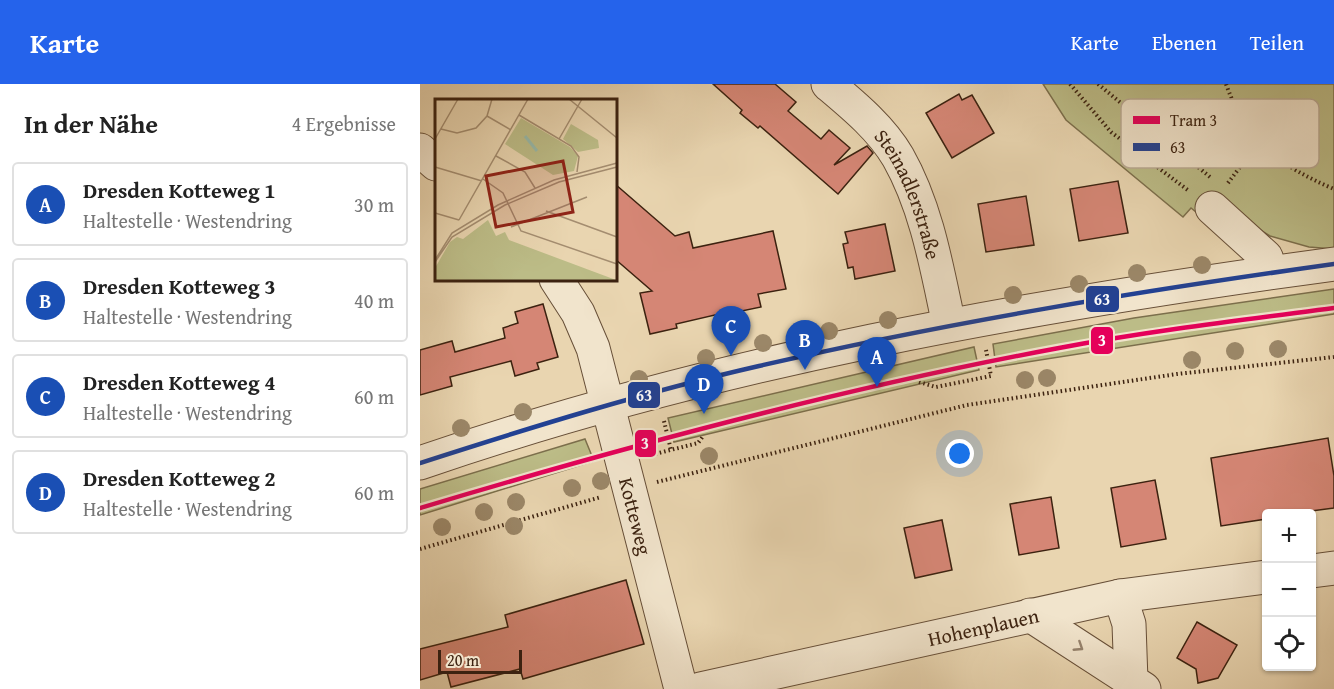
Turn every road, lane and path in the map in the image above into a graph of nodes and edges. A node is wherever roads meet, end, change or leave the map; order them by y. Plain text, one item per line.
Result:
1 (828, 84) edge
2 (1070, 84) edge
3 (1098, 84) edge
4 (1226, 84) edge
5 (1231, 99) edge
6 (1121, 105) edge
7 (1121, 138) edge
8 (420, 150) edge
9 (435, 163) edge
10 (1174, 168) edge
11 (1190, 168) edge
12 (1238, 168) edge
13 (1290, 168) edge
14 (1334, 189) edge
15 (1217, 193) junction
16 (1334, 264) edge
17 (1271, 272) junction
18 (557, 280) edge
19 (950, 325) junction
20 (984, 340) dead end
21 (1334, 357) edge
22 (919, 382) dead end
23 (609, 405) junction
24 (704, 435) dead end
25 (671, 450) dead end
26 (420, 463) edge
27 (628, 488) junction
28 (420, 549) edge
29 (1334, 568) edge
30 (1316, 570) edge
31 (1262, 578) edge
32 (1120, 596) junction
33 (1030, 615) junction
34 (1137, 685) edge
35 (681, 689) edge
36 (700, 689) edge

1 - 19 street, Steinadlerstraße
2 - 7 path
3 - 6 path
4 - 5 path
8 - 9 street
10 - 15 path
11 - 15 path
12 - 15 path
13 - 14 path
15 - 17 street
16 - 17 street
17 - 19 street
18 - 23 street, Kotteweg
19 - 23 street
20 - 22 path
21 - 27 path
23 - 26 street
23 - 27 street, Kotteweg
24 - 25 path
27 - 28 path
27 - 35 street, Kotteweg
29 - 30 street
31 - 32 street, Hohenplauen
32 - 33 street, Hohenplauen
32 - 34 street
33 -> 34 street
33 - 36 street, Hohenplauen

